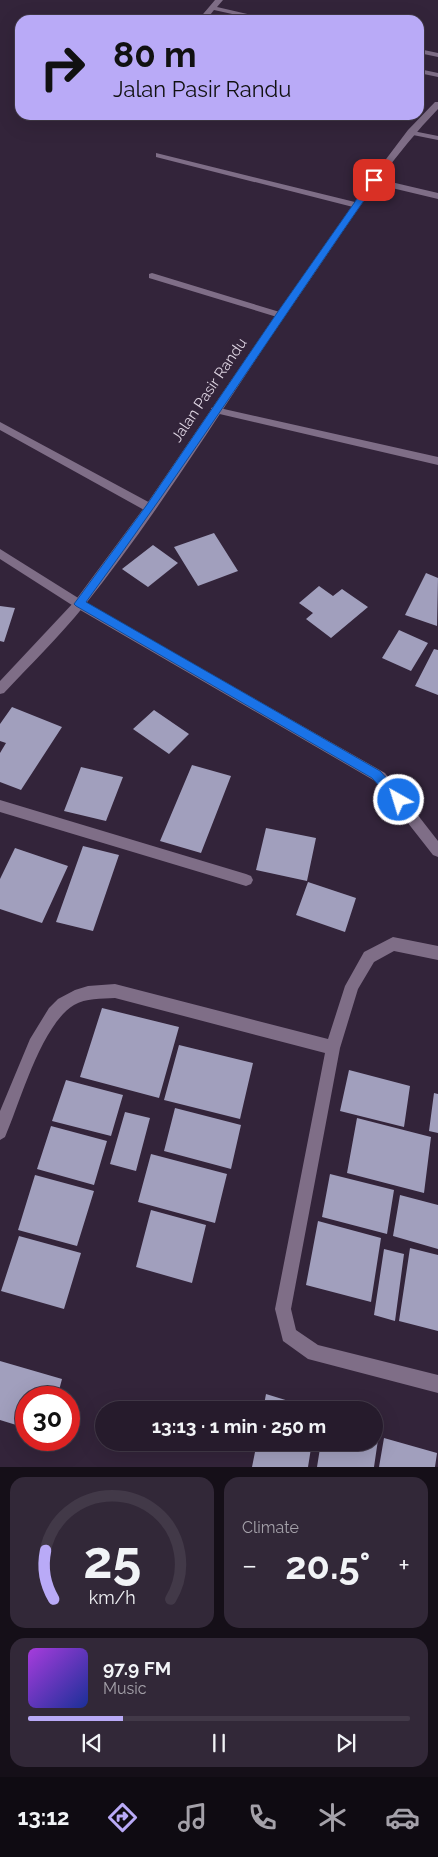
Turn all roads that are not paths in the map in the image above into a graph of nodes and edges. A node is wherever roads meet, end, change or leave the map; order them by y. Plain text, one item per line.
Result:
1 (219, 0) edge
2 (213, 8) junction
3 (207, 15) edge
4 (246, 15) edge
5 (424, 52) edge
6 (438, 55) edge
7 (424, 72) edge
8 (438, 75) edge
9 (438, 104) edge
10 (424, 119) edge
11 (423, 120) edge
12 (411, 132) junction
13 (438, 138) edge
14 (159, 155) dead end
15 (374, 180) junction
16 (438, 196) edge
17 (356, 205) junction
18 (152, 276) dead end
19 (280, 315) junction
20 (215, 410) junction
21 (0, 426) edge
22 (438, 461) edge
23 (150, 508) junction
24 (0, 553) edge
25 (80, 604) junction
26 (0, 689) edge
27 (0, 806) edge
28 (438, 851) edge
29 (246, 880) dead end
30 (438, 952) edge
31 (333, 1048) junction
32 (0, 1132) edge
33 (438, 1384) edge

1 - 2 street
2 - 3 street
2 - 4 street
5 - 6 street
7 - 8 street
9 - 10 street, Jalan Pasir Randu
11 - 12 street, Jalan Pasir Randu
12 - 13 street
12 - 15 street, Jalan Pasir Randu
14 - 17 street
15 - 16 street
15 - 17 street, Jalan Pasir Randu
17 - 19 street, Jalan Pasir Randu
18 - 19 street
19 - 20 street, Jalan Pasir Randu
20 - 22 street
20 - 23 street, Jalan Pasir Randu
21 - 23 street
23 - 25 street, Jalan Pasir Randu
24 - 25 street
25 - 26 street, Jalan Pasir Randu
25 - 28 street
27 - 29 street
30 - 31 street
31 - 32 street
31 - 33 street

